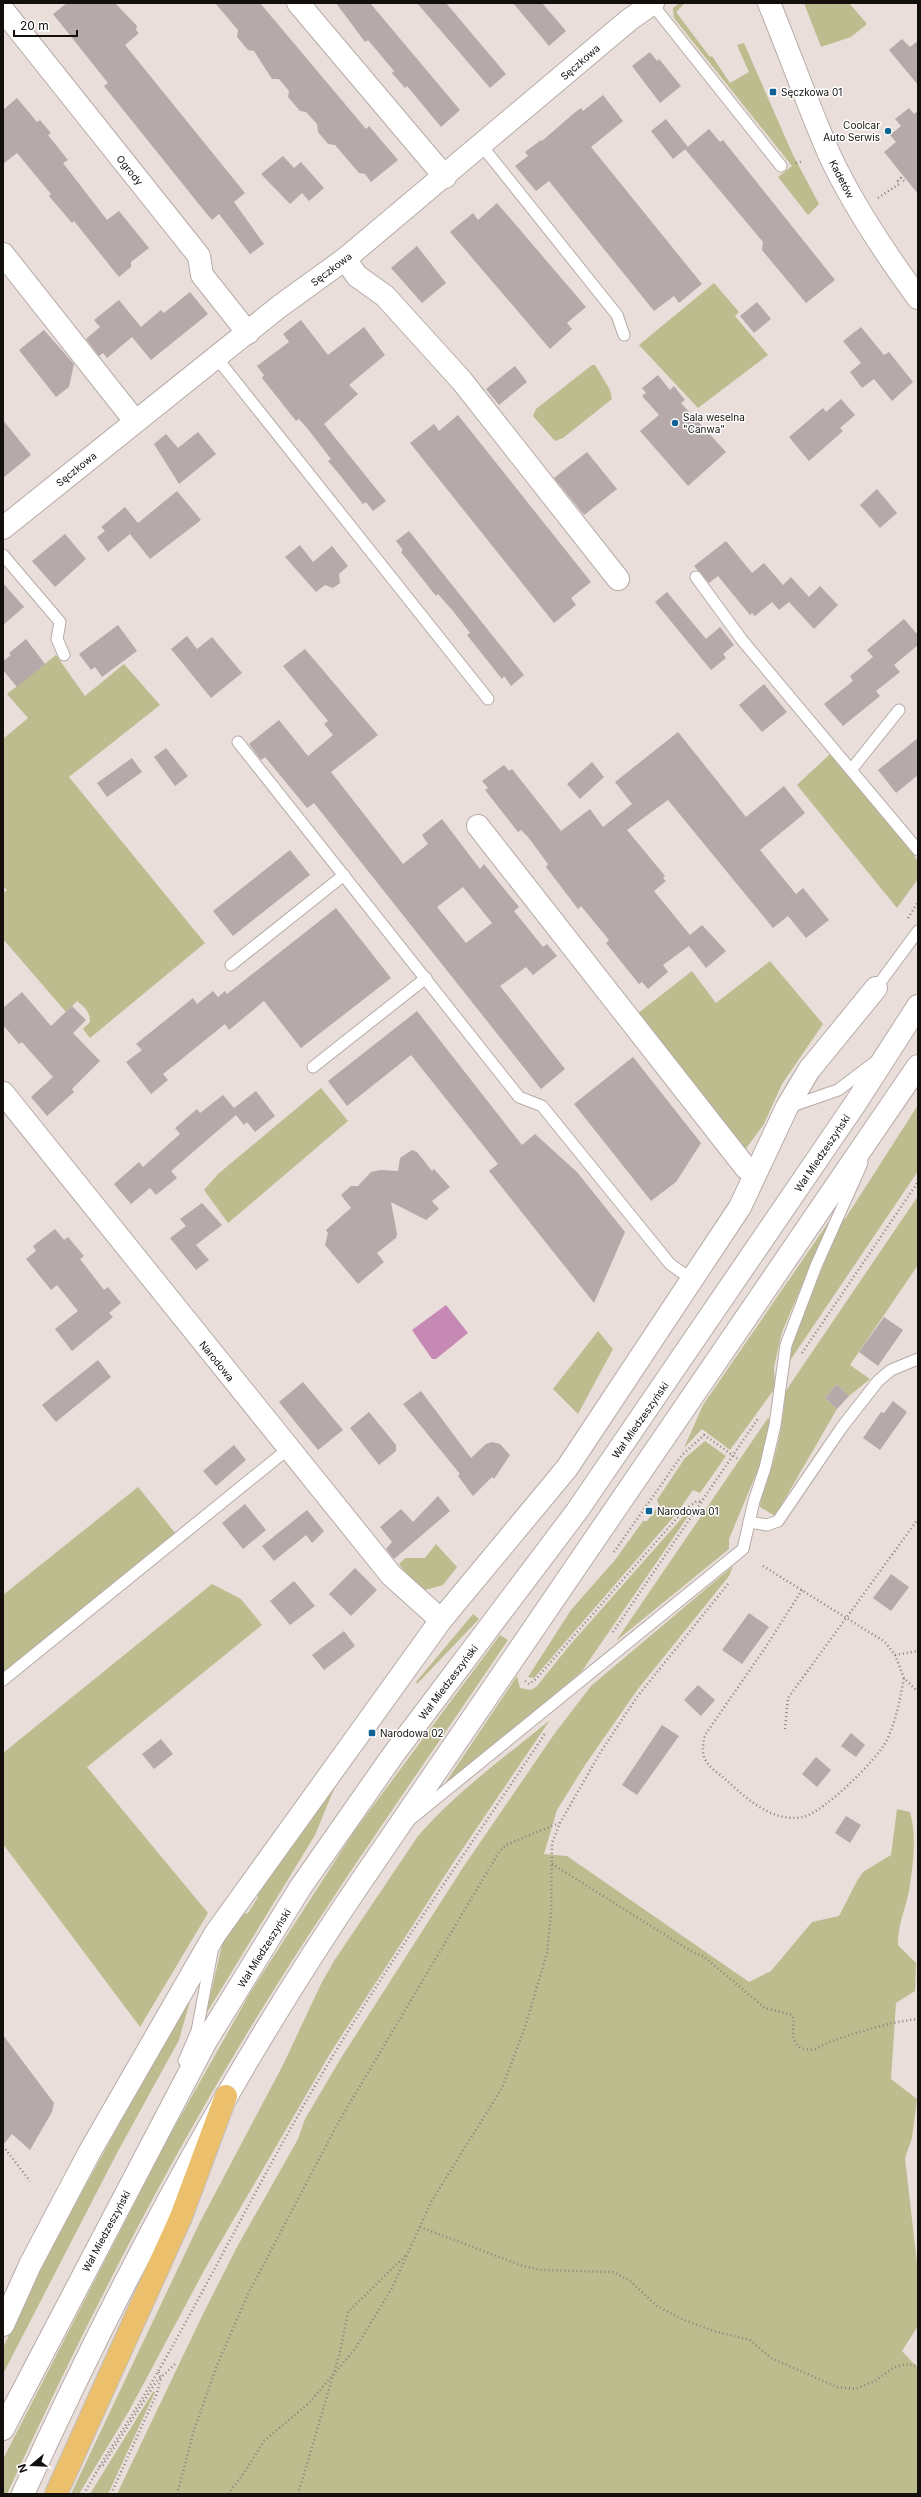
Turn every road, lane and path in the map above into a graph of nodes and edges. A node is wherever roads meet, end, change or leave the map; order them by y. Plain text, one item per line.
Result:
1 (298, 3) edge
2 (653, 3) edge
3 (769, 3) edge
4 (3, 10) edge
5 (482, 146) junction
6 (781, 166) dead end
7 (445, 177) junction
8 (904, 182) dead end
9 (878, 198) dead end
10 (3, 254) edge
11 (345, 259) junction
12 (918, 298) edge
13 (248, 333) junction
14 (624, 335) dead end
15 (216, 357) junction
16 (134, 421) junction
17 (4, 526) edge
18 (3, 555) edge
19 (696, 577) dead end
20 (618, 578) dead end
21 (64, 655) dead end
22 (488, 699) dead end
23 (899, 710) dead end
24 (238, 742) dead end
25 (851, 770) junction
26 (478, 826) dead end
27 (918, 850) edge
28 (344, 875) junction
29 (918, 931) edge
30 (231, 964) dead end
31 (426, 978) junction
32 (876, 988) joint
33 (918, 1006) edge
34 (889, 1052) junction
35 (918, 1066) edge
36 (313, 1067) dead end
37 (7, 1107) edge
38 (787, 1107) junction
39 (883, 1117) junction
40 (746, 1168) dead end
41 (918, 1182) edge
42 (691, 1279) junction
43 (801, 1354) dead end
44 (918, 1359) edge
45 (780, 1384) junction
46 (704, 1435) dead end
47 (288, 1449) junction
48 (733, 1456) junction
49 (738, 1459) dead end
50 (918, 1519) edge
51 (749, 1522) junction
52 (763, 1566) dead end
53 (730, 1581) dead end
54 (802, 1590) junction
55 (847, 1617) junction
56 (441, 1620) junction
57 (611, 1635) dead end
58 (918, 1651) edge
59 (895, 1655) junction
60 (904, 1678) junction
61 (3, 1680) edge
62 (918, 1692) edge
63 (548, 1728) dead end
64 (785, 1729) dead end
65 (560, 1823) junction
66 (393, 1834) junction
67 (552, 1864) junction
68 (215, 1934) junction
69 (918, 2019) edge
70 (226, 2096) junction
71 (154, 2138) junction
72 (3, 2146) edge
73 (30, 2181) dead end
74 (420, 2227) junction
75 (407, 2255) junction
76 (3, 2325) edge
77 (175, 2364) dead end
78 (918, 2366) edge
79 (158, 2371) junction
80 (161, 2378) junction
81 (330, 2381) junction
82 (3, 2429) edge
83 (99, 2467) junction
84 (23, 2494) edge
85 (56, 2494) edge
86 (84, 2494) edge
87 (111, 2494) edge
88 (177, 2494) edge
89 (228, 2494) edge
90 (298, 2494) edge

1 - 7 street
2 - 5 street, Sęczkowa
2 - 6 lane
3 - 12 street, Kadetów
4 - 13 street, Ogrody
5 - 7 street, Sęczkowa
5 - 14 lane
7 - 11 street, Sęczkowa
8 - 9 path
10 - 16 street
11 - 13 street, Sęczkowa
11 - 20 street
13 - 15 street, Sęczkowa
15 - 16 street, Sęczkowa
15 - 22 lane
16 - 17 street, Sęczkowa
18 - 21 lane
19 - 25 lane
23 - 25 lane
24 - 28 lane
25 - 27 lane
26 - 40 street
28 - 30 lane
28 - 31 lane
29 - 32 lane
31 - 36 lane
31 - 42 lane
32 - 38 street
33 - 34 street, Wał Miedzeszyński
34 - 38 lane
34 - 71 street, Wał Miedzeszyński
35 - 39 street
37 - 47 street, Narodowa
38 - 42 street
39 - 45 lane
39 - 66 street
41 - 43 path
42 - 56 street
44 - 51 lane
45 - 48 path
45 - 51 lane
46 - 48 path
47 - 56 street, Narodowa
47 - 61 lane
48 - 49 path
48 - 57 path
50 - 55 path
51 - 66 lane
52 - 54 path
53 - 65 path
54 - 55 path
54 - 60 path
55 - 59 path
55 - 64 path
56 - 68 street
58 - 59 path
59 - 60 path
60 - 62 path
63 - 79 path
65 - 67 path
65 - 88 path
66 - 70 street
67 - 69 path
67 - 74 path
68 - 71 lane
68 - 76 street
70 - 84 street
70 - 85 main road
71 - 82 street, Wał Miedzeszyński
72 - 73 path
74 - 75 path
74 - 78 path
75 - 81 path
75 - 81 path
77 - 80 path
79 - 80 path
79 - 83 path
80 - 83 path
80 - 87 path
81 - 89 path
81 - 90 path
83 - 86 path

